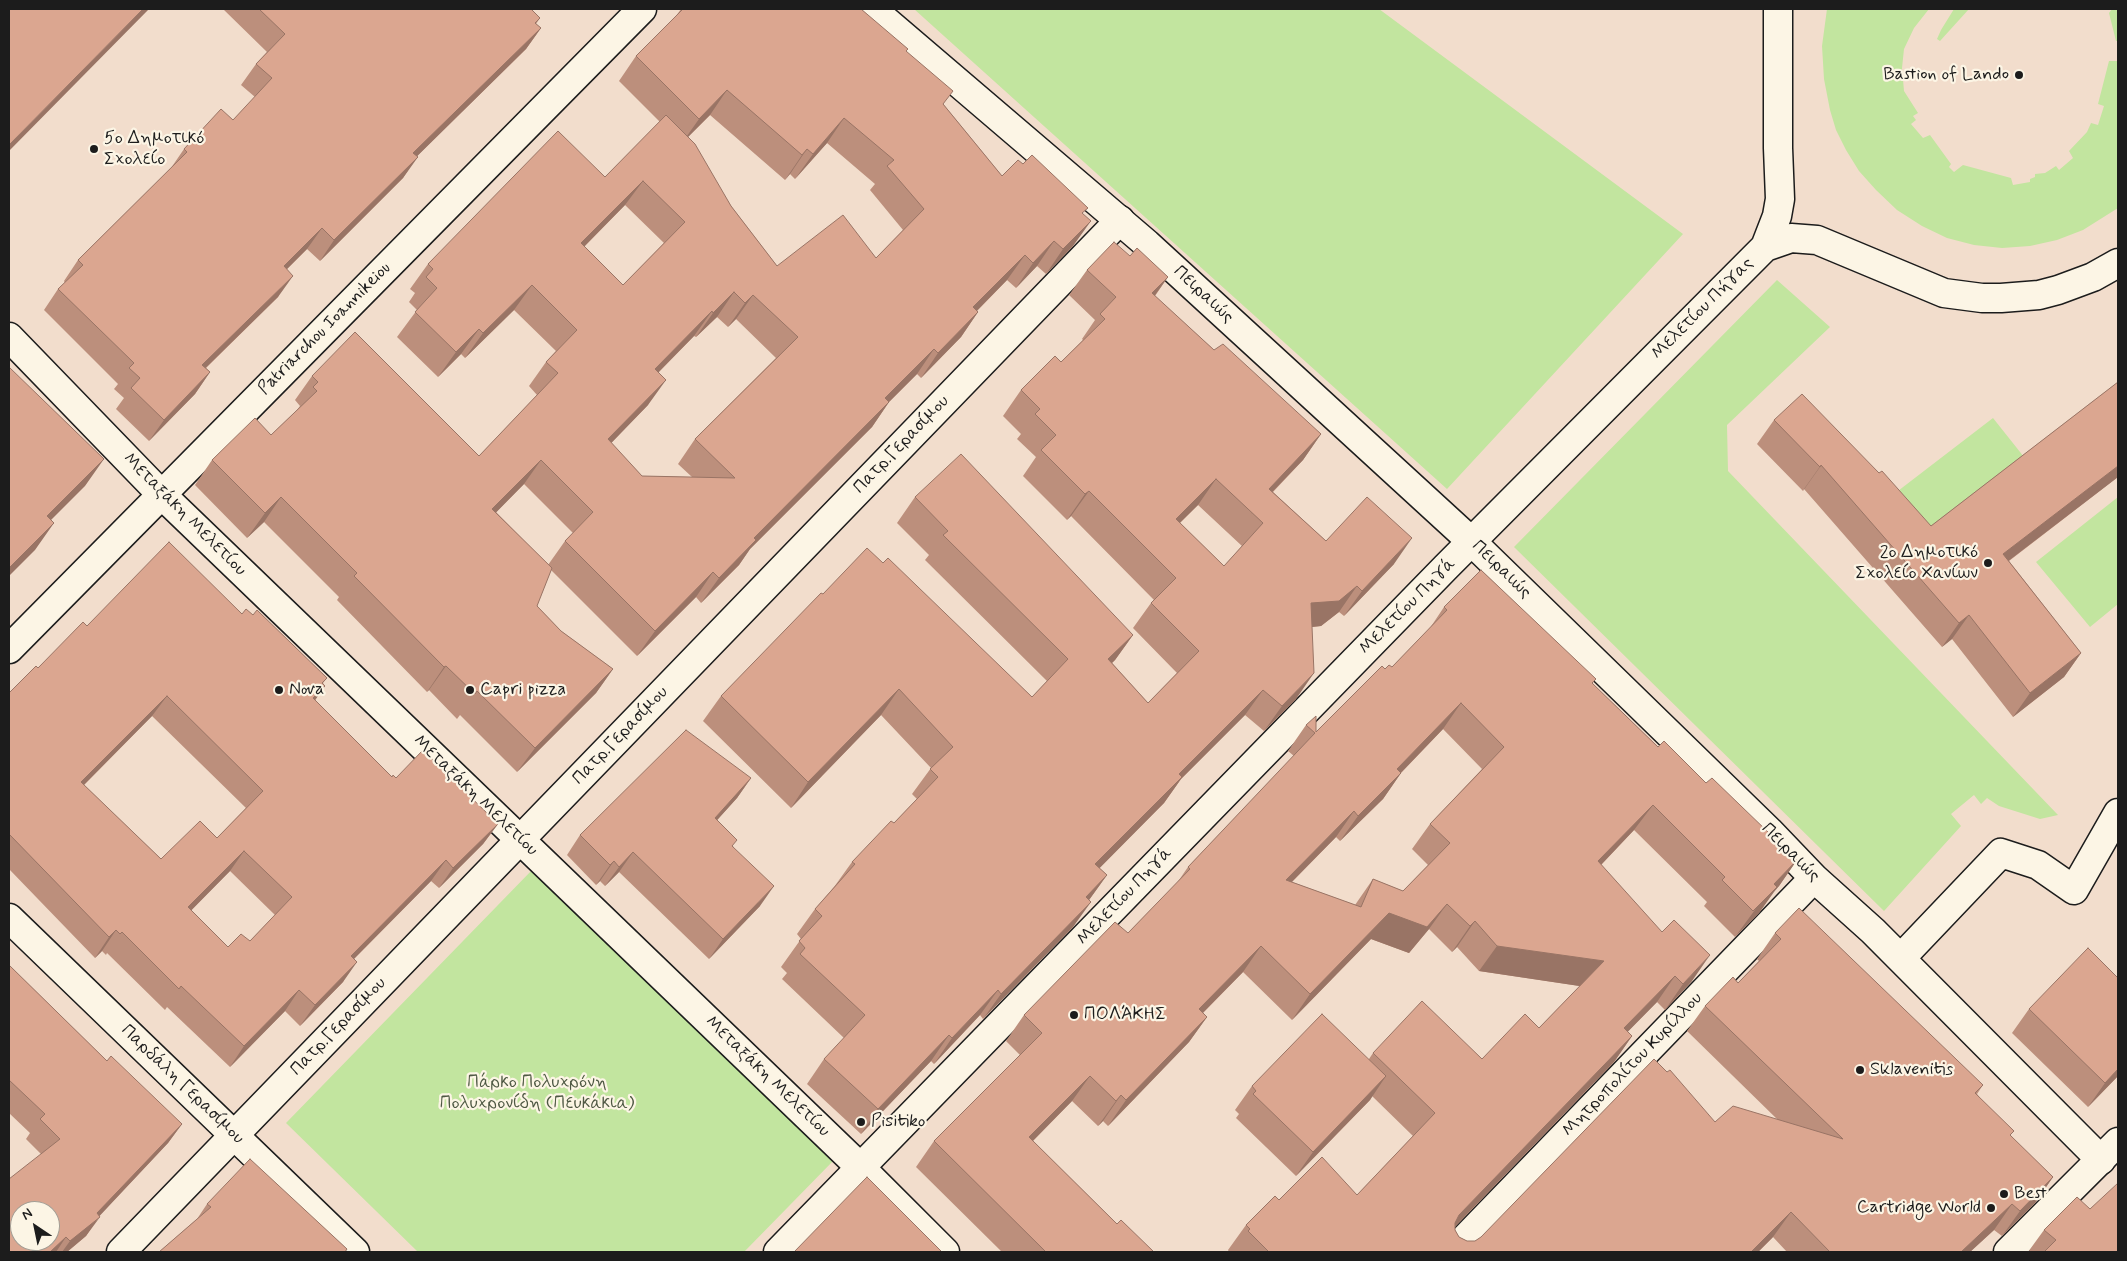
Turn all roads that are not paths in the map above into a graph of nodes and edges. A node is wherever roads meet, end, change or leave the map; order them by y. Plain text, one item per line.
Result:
1 (642, 9) edge
2 (872, 9) edge
3 (1778, 9) edge
4 (1120, 220) junction
5 (1765, 247) junction
6 (2118, 263) edge
7 (9, 337) edge
8 (162, 495) junction
9 (1472, 542) junction
10 (9, 649) edge
11 (2118, 814) edge
12 (520, 839) junction
13 (1814, 878) junction
14 (9, 918) edge
15 (1901, 958) junction
16 (234, 1135) junction
17 (2110, 1151) edge
18 (860, 1167) junction
19 (121, 1252) edge
20 (355, 1252) edge
21 (778, 1252) edge
22 (945, 1252) edge
23 (1452, 1252) edge
24 (2008, 1252) edge

1 - 8 street, Patriarchou Ioannikeiou
2 - 4 street, Πειραιώς
3 - 5 street, Μελετίου Πήγας
4 - 9 street, Πειραιώς
4 - 12 street, Πατρ.Γερασίμου
5 - 6 street
5 - 9 street, Μελετίου Πήγας
7 - 8 street, Μεταξάκη Μελετίου
8 - 10 street, Patriarchou Ioannikeiou
8 - 12 street, Μεταξάκη Μελετίου
9 - 13 street, Πειραιώς
9 - 18 street, Μελετίου Πηγά
11 - 15 street
12 - 16 street, Πατρ.Γερασίμου
12 - 18 street, Μεταξάκη Μελετίου
13 - 15 street, Πειραιώς
13 - 23 street, Μητροπολίτου Κυρίλλου
14 - 16 street, Παρδάλη Γερασίμου
15 - 17 street, Πειραιώς
16 - 19 street, Πατρ.Γερασίμου
16 - 20 street, Παρδάλη Γερασίμου
17 - 24 street
18 - 21 street, Μελετίου Πηγά
18 - 22 street, Μεταξάκη Μελετίου

